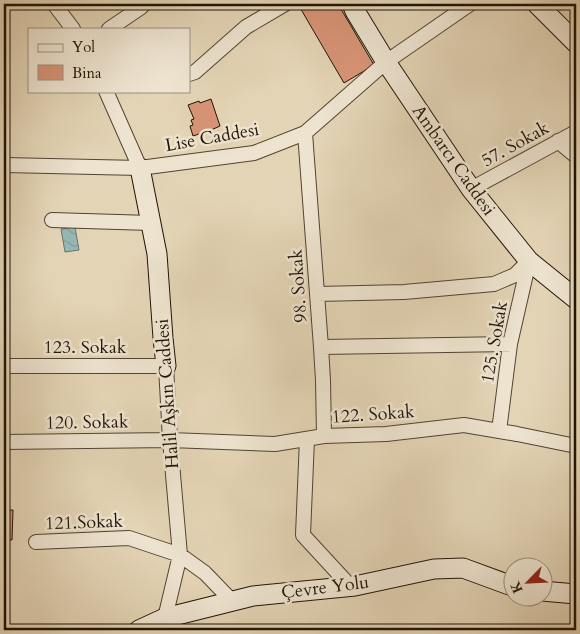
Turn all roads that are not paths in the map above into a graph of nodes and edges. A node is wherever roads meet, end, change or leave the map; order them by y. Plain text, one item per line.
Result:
1 (54, 4) edge
2 (144, 4) edge
3 (286, 4) edge
4 (352, 4) edge
5 (470, 4) edge
6 (536, 4) edge
7 (72, 28) edge
8 (110, 28) edge
9 (576, 43) edge
10 (386, 62) junction
11 (190, 74) edge
12 (106, 92) edge
13 (576, 132) edge
14 (305, 133) junction
15 (558, 141) junction
16 (576, 156) edge
17 (4, 165) edge
18 (140, 168) junction
19 (471, 189) junction
20 (52, 220) dead end
21 (151, 223) junction
22 (529, 261) junction
23 (318, 294) junction
24 (576, 299) edge
25 (510, 344) junction
26 (321, 347) junction
27 (4, 366) edge
28 (166, 366) junction
29 (499, 431) junction
30 (324, 436) junction
31 (307, 439) junction
32 (170, 440) junction
33 (4, 442) edge
34 (576, 446) edge
35 (36, 542) dead end
36 (180, 555) junction
37 (502, 582) edge
38 (350, 586) junction
39 (552, 592) edge
40 (576, 594) edge
41 (232, 602) junction
42 (165, 618) junction
43 (140, 630) edge

1 - 7 street
2 - 8 street
3 - 11 street
4 - 10 street, Ambarcı Caddesi
5 - 10 street, Lise Caddesi
6 - 9 street
10 - 14 street, Lise Caddesi
10 - 19 street, Ambarcı Caddesi
12 - 18 street
13 - 15 street, 57. Sokak
14 - 18 street, Lise Caddesi
14 - 23 street, 98. Sokak
15 - 16 street
15 - 19 street, 57. Sokak
17 - 18 street, Lise Caddesi
18 - 21 street, Halil Aşkın Caddesi
19 - 22 street, Ambarcı Caddesi
20 - 21 street
21 - 28 street, Halil Aşkın Caddesi
22 - 23 street
22 - 24 street, Ambarcı Caddesi
22 - 25 street, 125. Sokak
23 - 26 street, 98. Sokak
25 - 26 street
25 - 29 street, 125. Sokak
26 - 30 street, 98. Sokak
27 - 28 street, 123. Sokak
28 - 32 street, Halil Aşkın Caddesi
29 - 30 street, 122. Sokak
29 - 34 street, 122. Sokak
30 - 31 street, 122. Sokak
31 - 32 street, 122. Sokak
31 - 38 street
32 - 33 street, 120. Sokak
32 - 36 street, Halil Aşkın Caddesi
35 - 36 street, 121.Sokak
36 - 41 street, 121.Sokak
36 - 42 street, Halil Aşkın Caddesi
37 - 38 street, Çevre Yolu
38 - 41 street, Çevre Yolu
39 - 40 street
41 - 42 street, Çevre Yolu
42 - 43 street, Çevre Yolu

